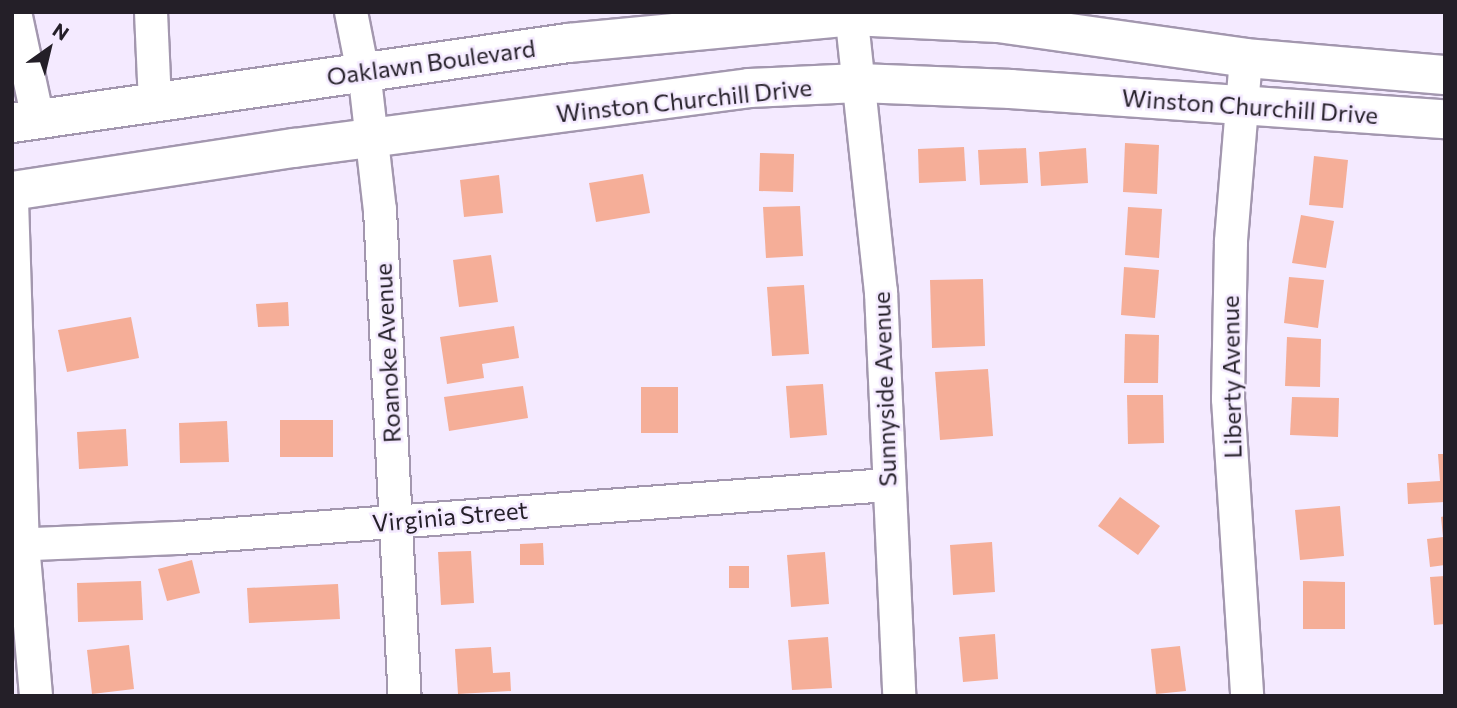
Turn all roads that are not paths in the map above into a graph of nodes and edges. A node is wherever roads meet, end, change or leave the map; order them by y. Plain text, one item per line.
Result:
1 (15, 12) edge
2 (151, 12) edge
3 (351, 12) edge
4 (645, 12) edge
5 (851, 14) edge
6 (568, 43) junction
7 (1246, 58) junction
8 (363, 72) junction
9 (1445, 75) edge
10 (859, 83) junction
11 (155, 102) junction
12 (1242, 105) junction
13 (1445, 119) edge
14 (25, 121) edge
15 (372, 139) junction
16 (12, 191) edge
17 (12, 200) edge
18 (887, 485) junction
19 (394, 519) junction
20 (18, 545) edge
21 (36, 696) edge
22 (405, 696) edge
23 (900, 696) edge
24 (1247, 696) edge

1 - 14 street
2 - 11 street
3 - 8 street, Roanoke Avenue
4 - 6 highway
5 - 6 highway, Oaklawn Boulevard
5 - 7 highway, Winston Churchill Drive
5 - 10 street
6 - 8 highway, Oaklawn Boulevard
7 - 9 highway, Winston Churchill Drive
7 - 12 street, Liberty Avenue
8 - 11 highway, Oaklawn Boulevard
8 - 15 street, Roanoke Avenue
10 - 12 highway, Winston Churchill Drive
10 - 15 highway, Winston Churchill Drive
10 - 18 street, Sunnyside Avenue
11 - 14 highway, Oaklawn Boulevard
12 - 13 highway, Winston Churchill Drive
12 - 24 street, Liberty Avenue
15 - 16 highway, Winston Churchill Drive
15 - 19 street, Roanoke Avenue
17 - 20 street
18 - 19 street, Virginia Street
18 - 23 street, Sunnyside Avenue
19 - 20 street, Virginia Street
19 - 22 street, Roanoke Avenue
20 - 21 street

